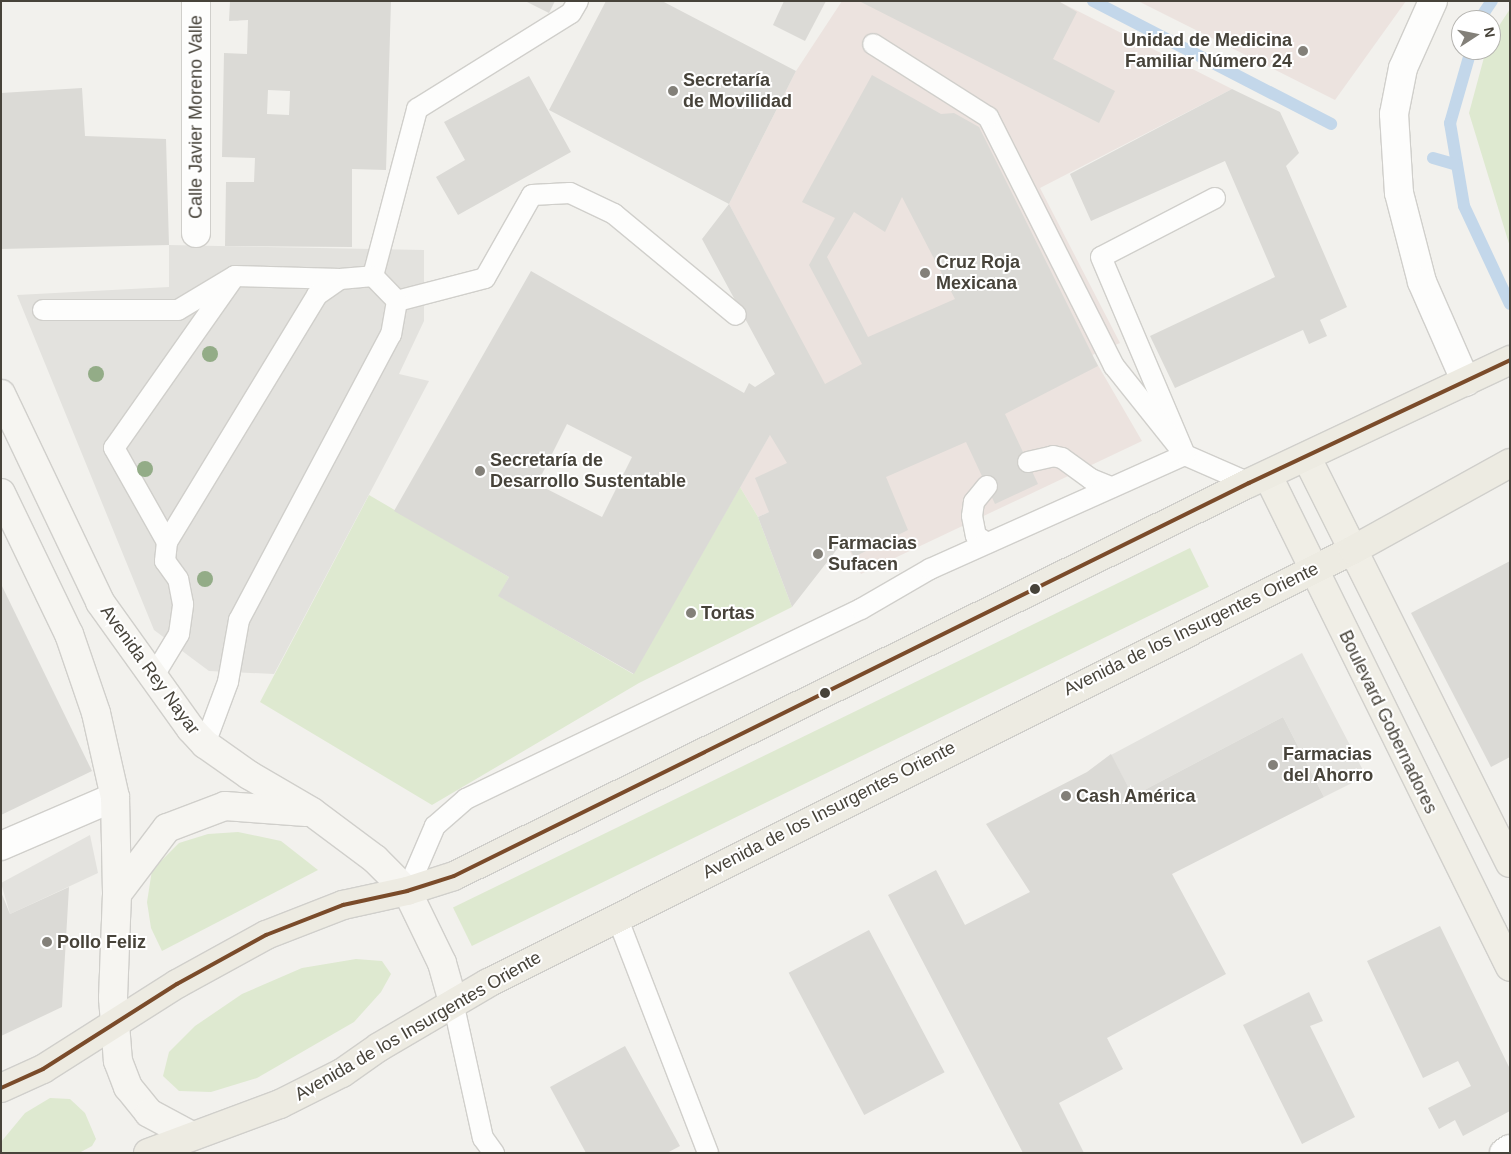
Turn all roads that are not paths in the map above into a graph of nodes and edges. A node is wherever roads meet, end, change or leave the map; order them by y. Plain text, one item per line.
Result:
1 (196, 1) edge
2 (578, 1) edge
3 (1433, 1) edge
4 (873, 44) dead end
5 (1215, 198) dead end
6 (196, 233) dead end
7 (235, 276) junction
8 (373, 276) junction
9 (340, 279) junction
10 (397, 301) junction
11 (43, 310) dead end
12 (736, 315) dead end
13 (1502, 364) edge
14 (1466, 382) junction
15 (1, 394) edge
16 (1185, 455) junction
17 (1307, 458) junction
18 (1028, 462) dead end
19 (1510, 464) edge
20 (1258, 480) junction
21 (987, 486) dead end
22 (1111, 487) junction
23 (1, 494) edge
24 (167, 542) junction
25 (987, 543) junction
26 (1353, 550) junction
27 (1312, 569) junction
28 (153, 678) junction
29 (205, 744) junction
30 (115, 797) junction
31 (312, 812) junction
32 (1, 846) edge
33 (1510, 864) edge
34 (406, 891) junction
35 (117, 894) junction
36 (616, 917) junction
37 (1510, 966) edge
38 (453, 1002) junction
39 (115, 1022) junction
40 (43, 1069) junction
41 (1, 1088) edge
42 (1, 1100) edge
43 (192, 1144) edge
44 (1510, 1150) edge
45 (148, 1153) edge
46 (494, 1153) edge
47 (708, 1153) edge
48 (1504, 1153) edge

1 - 6 street, Calle Javier Moreno Valle
2 - 8 lane
3 - 14 street
4 - 16 lane
5 - 16 lane
7 - 9 lane
7 - 11 lane
7 - 24 lane
8 - 9 lane
8 - 10 lane
9 - 24 lane
10 - 12 lane
10 - 29 lane
13 - 14 highway
14 - 17 highway
15 - 28 main road, Avenida Rey Nayar
16 - 20 lane
16 - 22 lane
17 - 20 highway
17 - 26 main road
18 - 22 lane
19 - 26 highway, Avenida de los Insurgentes Oriente
20 - 27 main road, Boulevard Gobernadores
20 - 34 highway
21 - 25 lane
22 - 25 lane
23 - 30 main road
24 - 28 lane
25 - 34 lane
26 - 27 highway, Avenida de los Insurgentes Oriente
26 - 33 main road
27 - 36 highway, Avenida de los Insurgentes Oriente
27 - 37 main road, Boulevard Gobernadores
28 - 29 main road, Avenida Rey Nayar
29 - 31 main road, Avenida Rey Nayar
30 - 32 street
30 - 35 main road
31 - 34 main road, Avenida Rey Nayar
31 - 35 main road
34 - 38 main road, Avenida Rey Nayar
34 - 39 highway
35 - 39 main road
36 - 38 highway, Avenida de los Insurgentes Oriente
36 - 47 lane
38 - 43 highway, Avenida de los Insurgentes Oriente
38 - 46 lane
39 - 40 highway
39 - 43 main road
40 - 41 highway
40 - 42 highway
43 - 45 highway, Avenida de los Insurgentes Oriente
44 - 48 street

